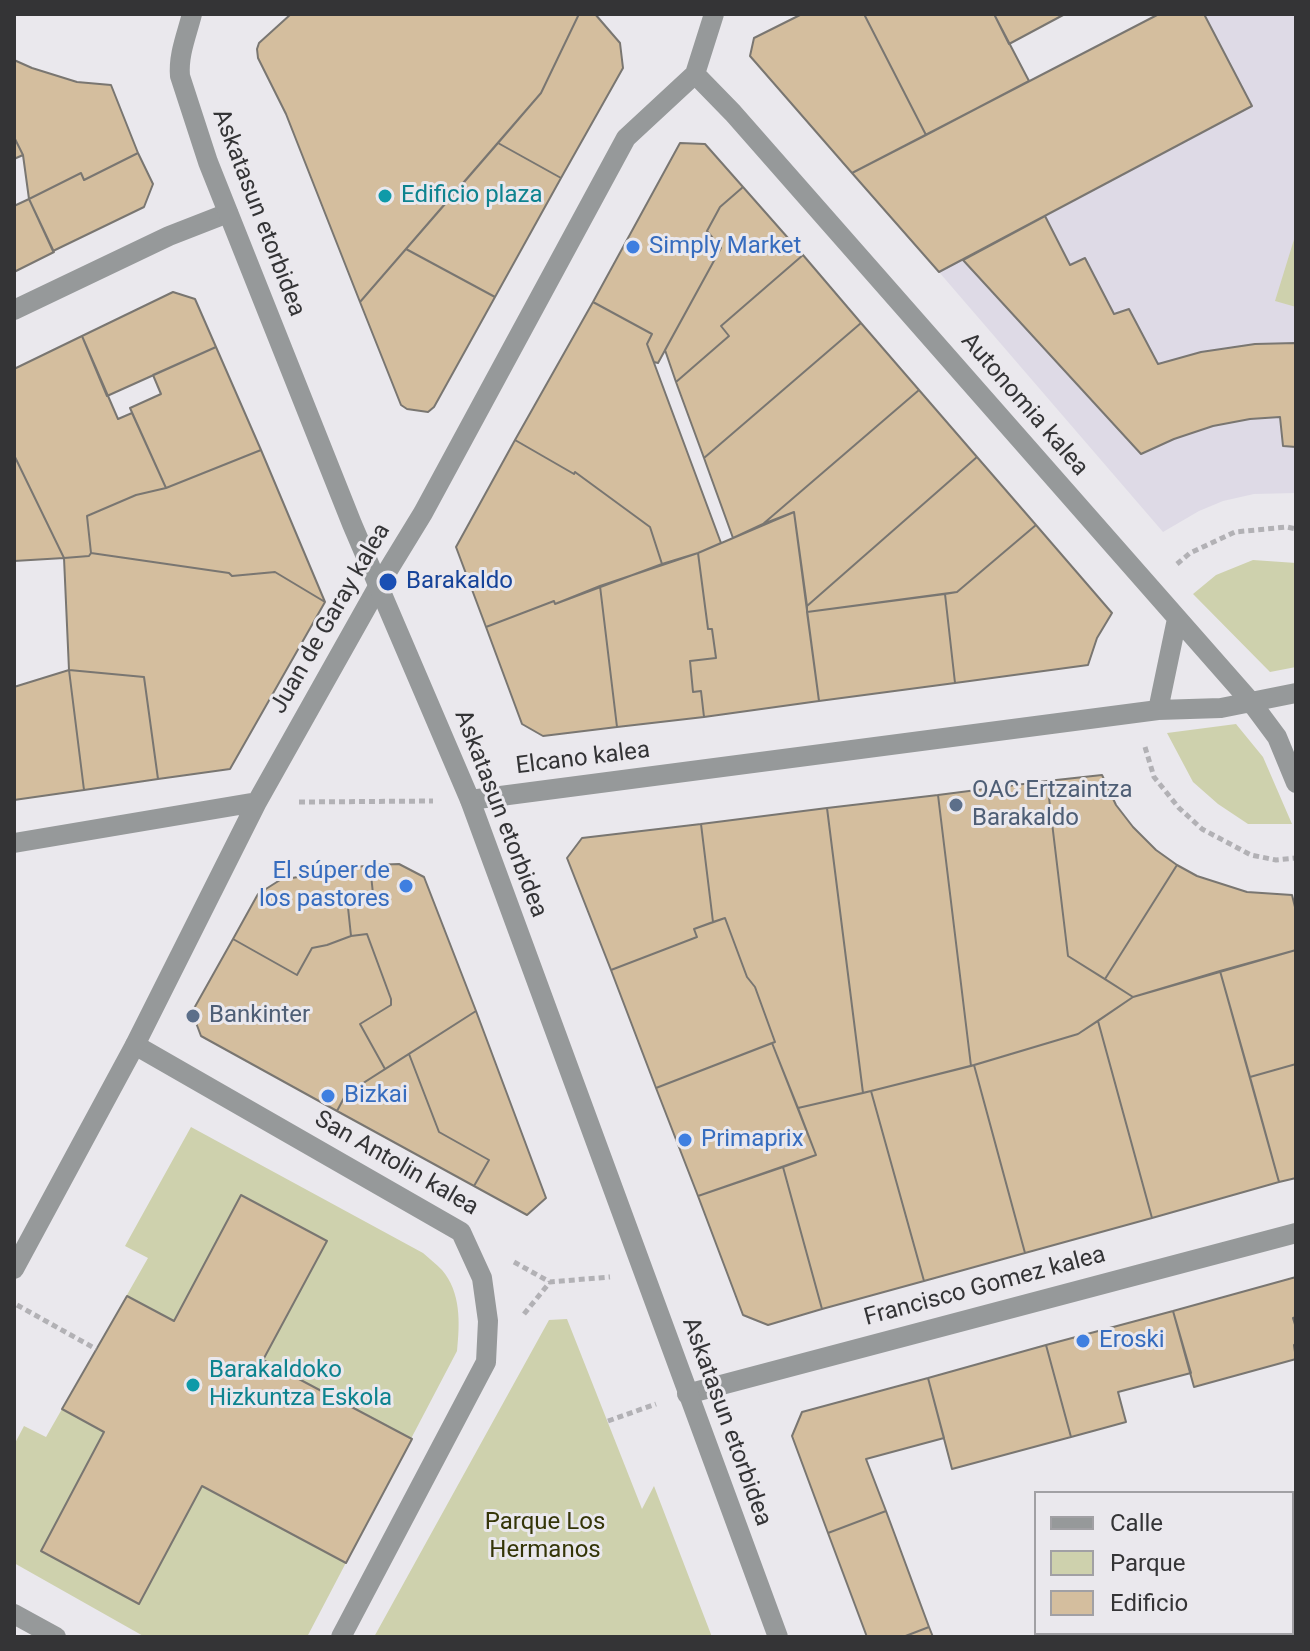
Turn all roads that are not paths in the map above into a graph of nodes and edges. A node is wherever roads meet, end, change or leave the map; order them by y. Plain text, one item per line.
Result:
1 (192, 14) edge
2 (714, 14) edge
3 (695, 74) junction
4 (228, 213) junction
5 (14, 310) edge
6 (379, 585) junction
7 (1177, 619) junction
8 (1296, 693) edge
9 (1251, 702) junction
10 (1148, 712) junction
11 (1296, 783) edge
12 (470, 800) junction
13 (257, 802) junction
14 (14, 843) edge
15 (135, 1045) junction
16 (1296, 1233) edge
17 (14, 1269) edge
18 (687, 1394) junction
19 (14, 1614) edge
20 (56, 1637) edge
21 (341, 1637) edge
22 (778, 1637) edge

1 - 4 street, Askatasun etorbidea
2 - 3 street, Juan de Garay kalea
3 - 6 street, Juan de Garay kalea
3 - 7 street, Autonomia kalea
4 - 5 street
4 - 6 street, Askatasun etorbidea
6 - 12 street, Askatasun etorbidea
6 - 13 street, Juan de Garay kalea
7 - 9 street, Autonomia kalea
7 - 10 street
8 - 9 street, Elcano kalea
9 - 10 street, Elcano kalea
9 - 11 street, Autonomia kalea
10 - 12 street, Elcano kalea
12 - 18 street, Askatasun etorbidea
13 - 14 street
13 - 15 street, Juan de Garay kalea
15 - 17 street, Juan de Garay kalea
15 - 21 street, San Antolin kalea
16 - 18 street, Francisco Gomez kalea
18 - 22 street, Askatasun etorbidea
19 - 20 street

